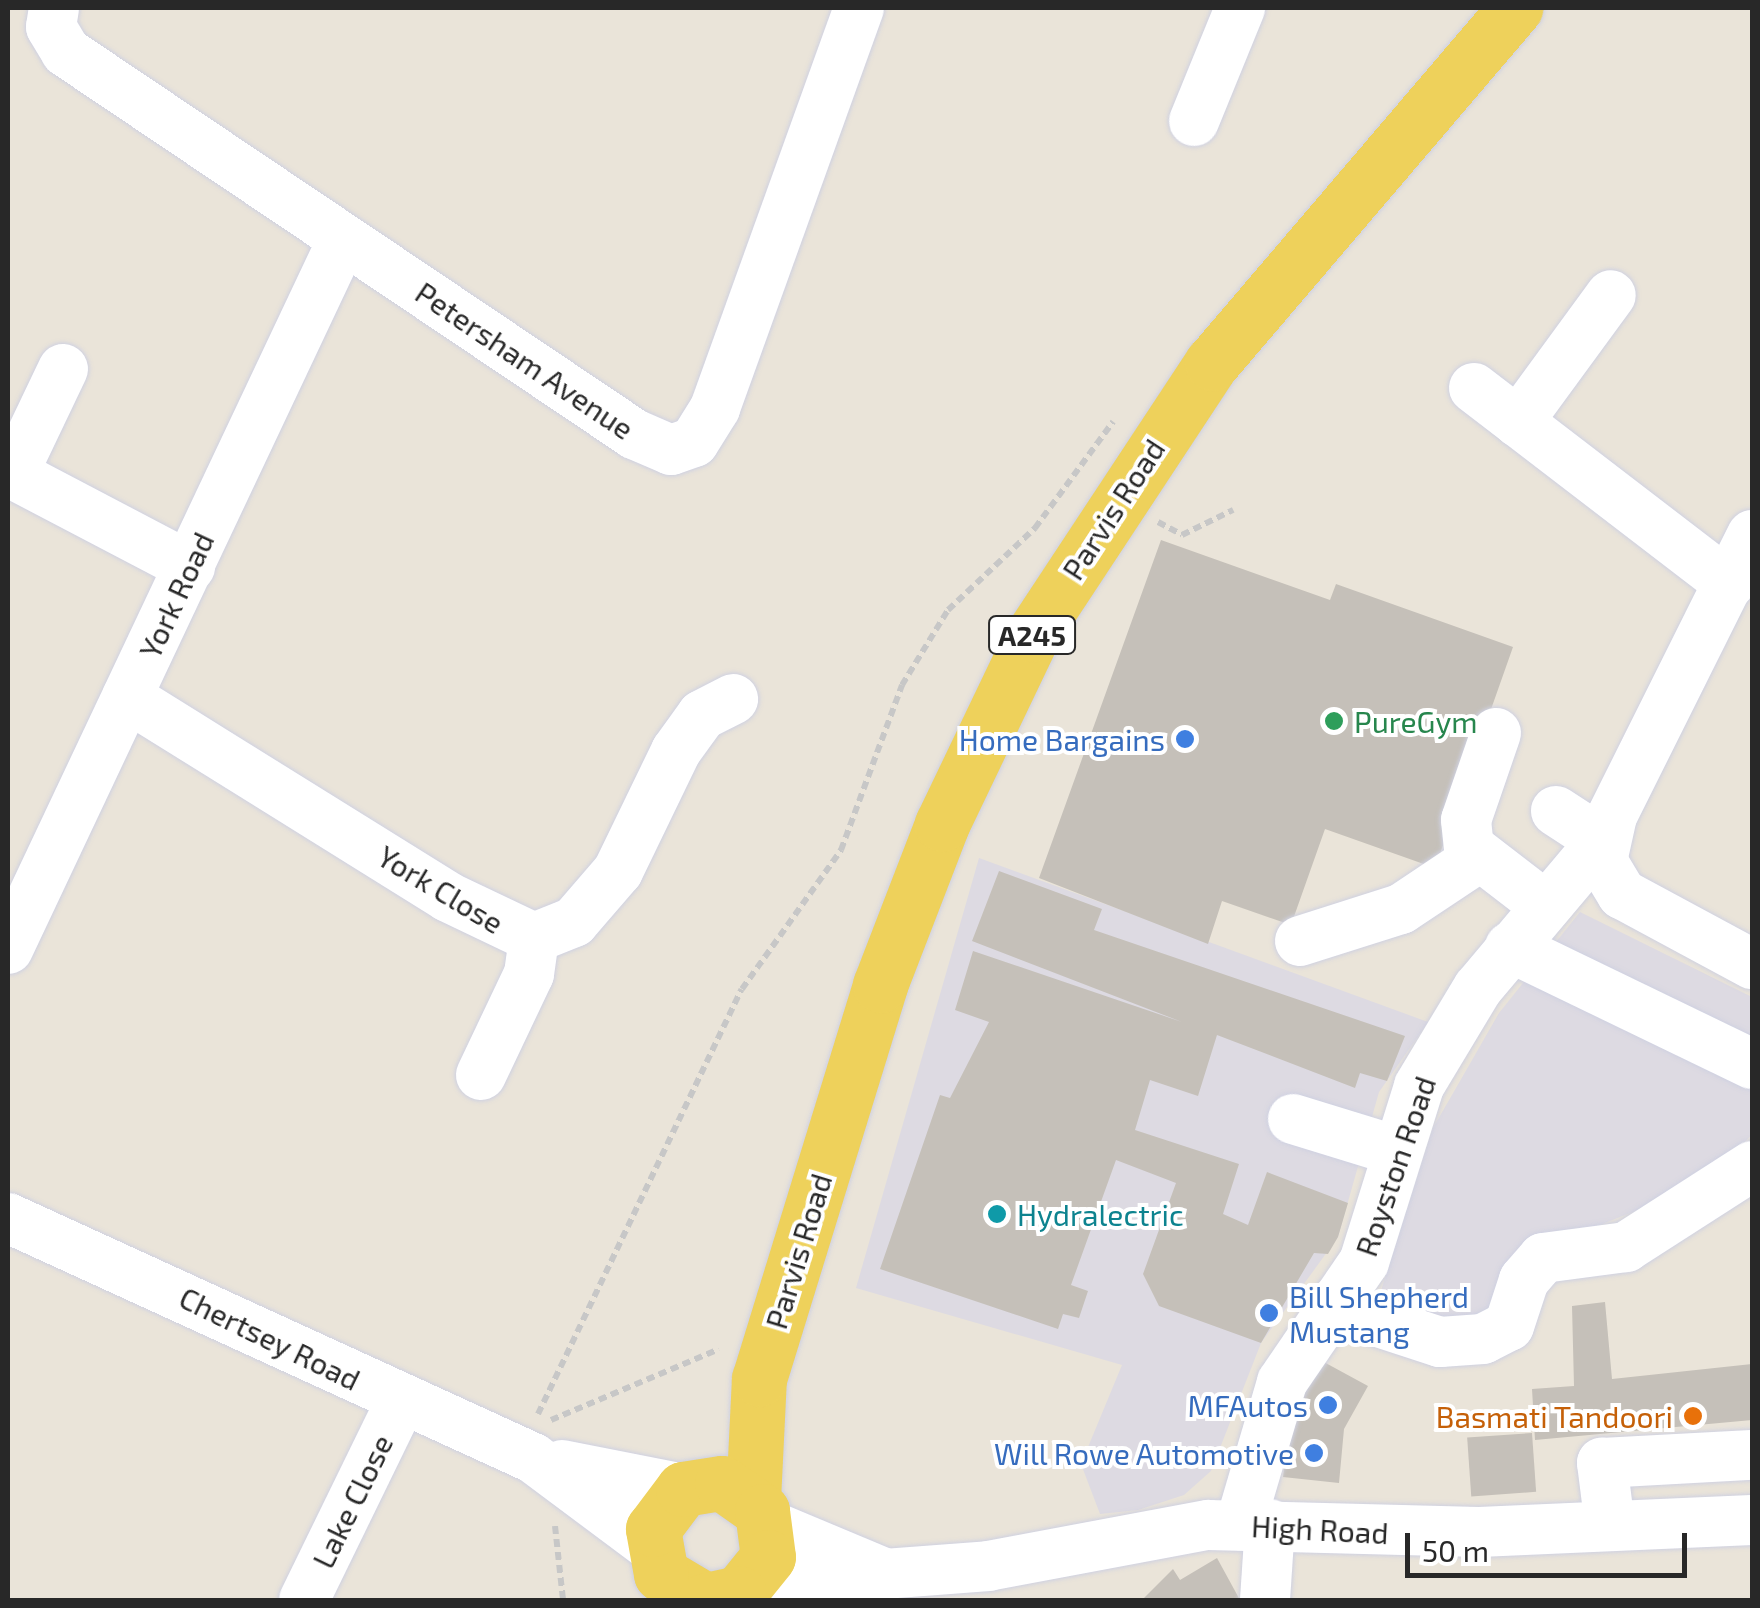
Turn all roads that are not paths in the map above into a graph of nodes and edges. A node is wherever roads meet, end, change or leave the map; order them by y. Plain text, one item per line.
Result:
1 (54, 8) edge
2 (860, 8) edge
3 (1240, 8) edge
4 (1516, 8) edge
5 (1194, 121) dead end
6 (343, 239) junction
7 (1611, 296) dead end
8 (62, 369) dead end
9 (1474, 388) dead end
10 (1518, 422) junction
11 (10, 473) edge
12 (1752, 535) edge
13 (190, 567) junction
14 (1733, 607) edge
15 (128, 697) junction
16 (733, 699) dead end
17 (1496, 733) dead end
18 (1556, 811) dead end
19 (1602, 841) junction
20 (1479, 857) junction
21 (1554, 892) junction
22 (534, 938) junction
23 (1300, 940) dead end
24 (1510, 947) junction
25 (8, 949) edge
26 (1752, 964) edge
27 (1752, 1064) edge
28 (481, 1075) dead end
29 (1293, 1119) dead end
30 (1396, 1151) junction
31 (1752, 1166) edge
32 (8, 1218) edge
33 (1338, 1298) junction
34 (401, 1401) junction
35 (532, 1443) junction
36 (1752, 1455) edge
37 (727, 1499) junction
38 (1752, 1520) edge
39 (1255, 1524) junction
40 (1610, 1526) junction
41 (892, 1575) junction
42 (1013, 1582) edge
43 (700, 1590) edge
44 (304, 1600) edge
45 (1264, 1600) edge

1 - 6 street, Petersham Avenue
2 - 6 street, Petersham Avenue
3 - 5 street
4 - 37 main road, Parvis Road / A245
6 - 13 street, York Road
7 - 10 street
8 - 11 street
9 - 10 street
10 - 14 street
11 - 13 street
12 - 14 street
13 - 15 street, York Road
14 - 19 street
15 - 22 street, York Close
15 - 25 street, York Road
16 - 22 street, York Close
17 - 20 street
18 - 19 street
19 - 21 street, Royston Road
19 - 26 street
20 - 21 street
20 - 23 street
21 - 24 street, Royston Road
22 - 28 street
24 - 27 street
24 - 30 street, Royston Road
29 - 30 street
30 - 33 street, Royston Road
31 - 33 street
32 - 34 street, Chertsey Road
33 - 39 street, Royston Road
34 - 35 street, Chertsey Road
34 - 44 street, Lake Close
35 - 37 street, Chertsey Road
35 - 43 street, Chertsey Road
36 - 40 street
37 - 41 street, High Road
37 - 43 main road, Parvis Road
37 - 43 main road
38 - 40 street, High Road
39 - 40 street, High Road
39 - 42 street, High Road
39 - 45 street, Royston Road
41 - 42 street, High Road
41 - 43 street, High Road

